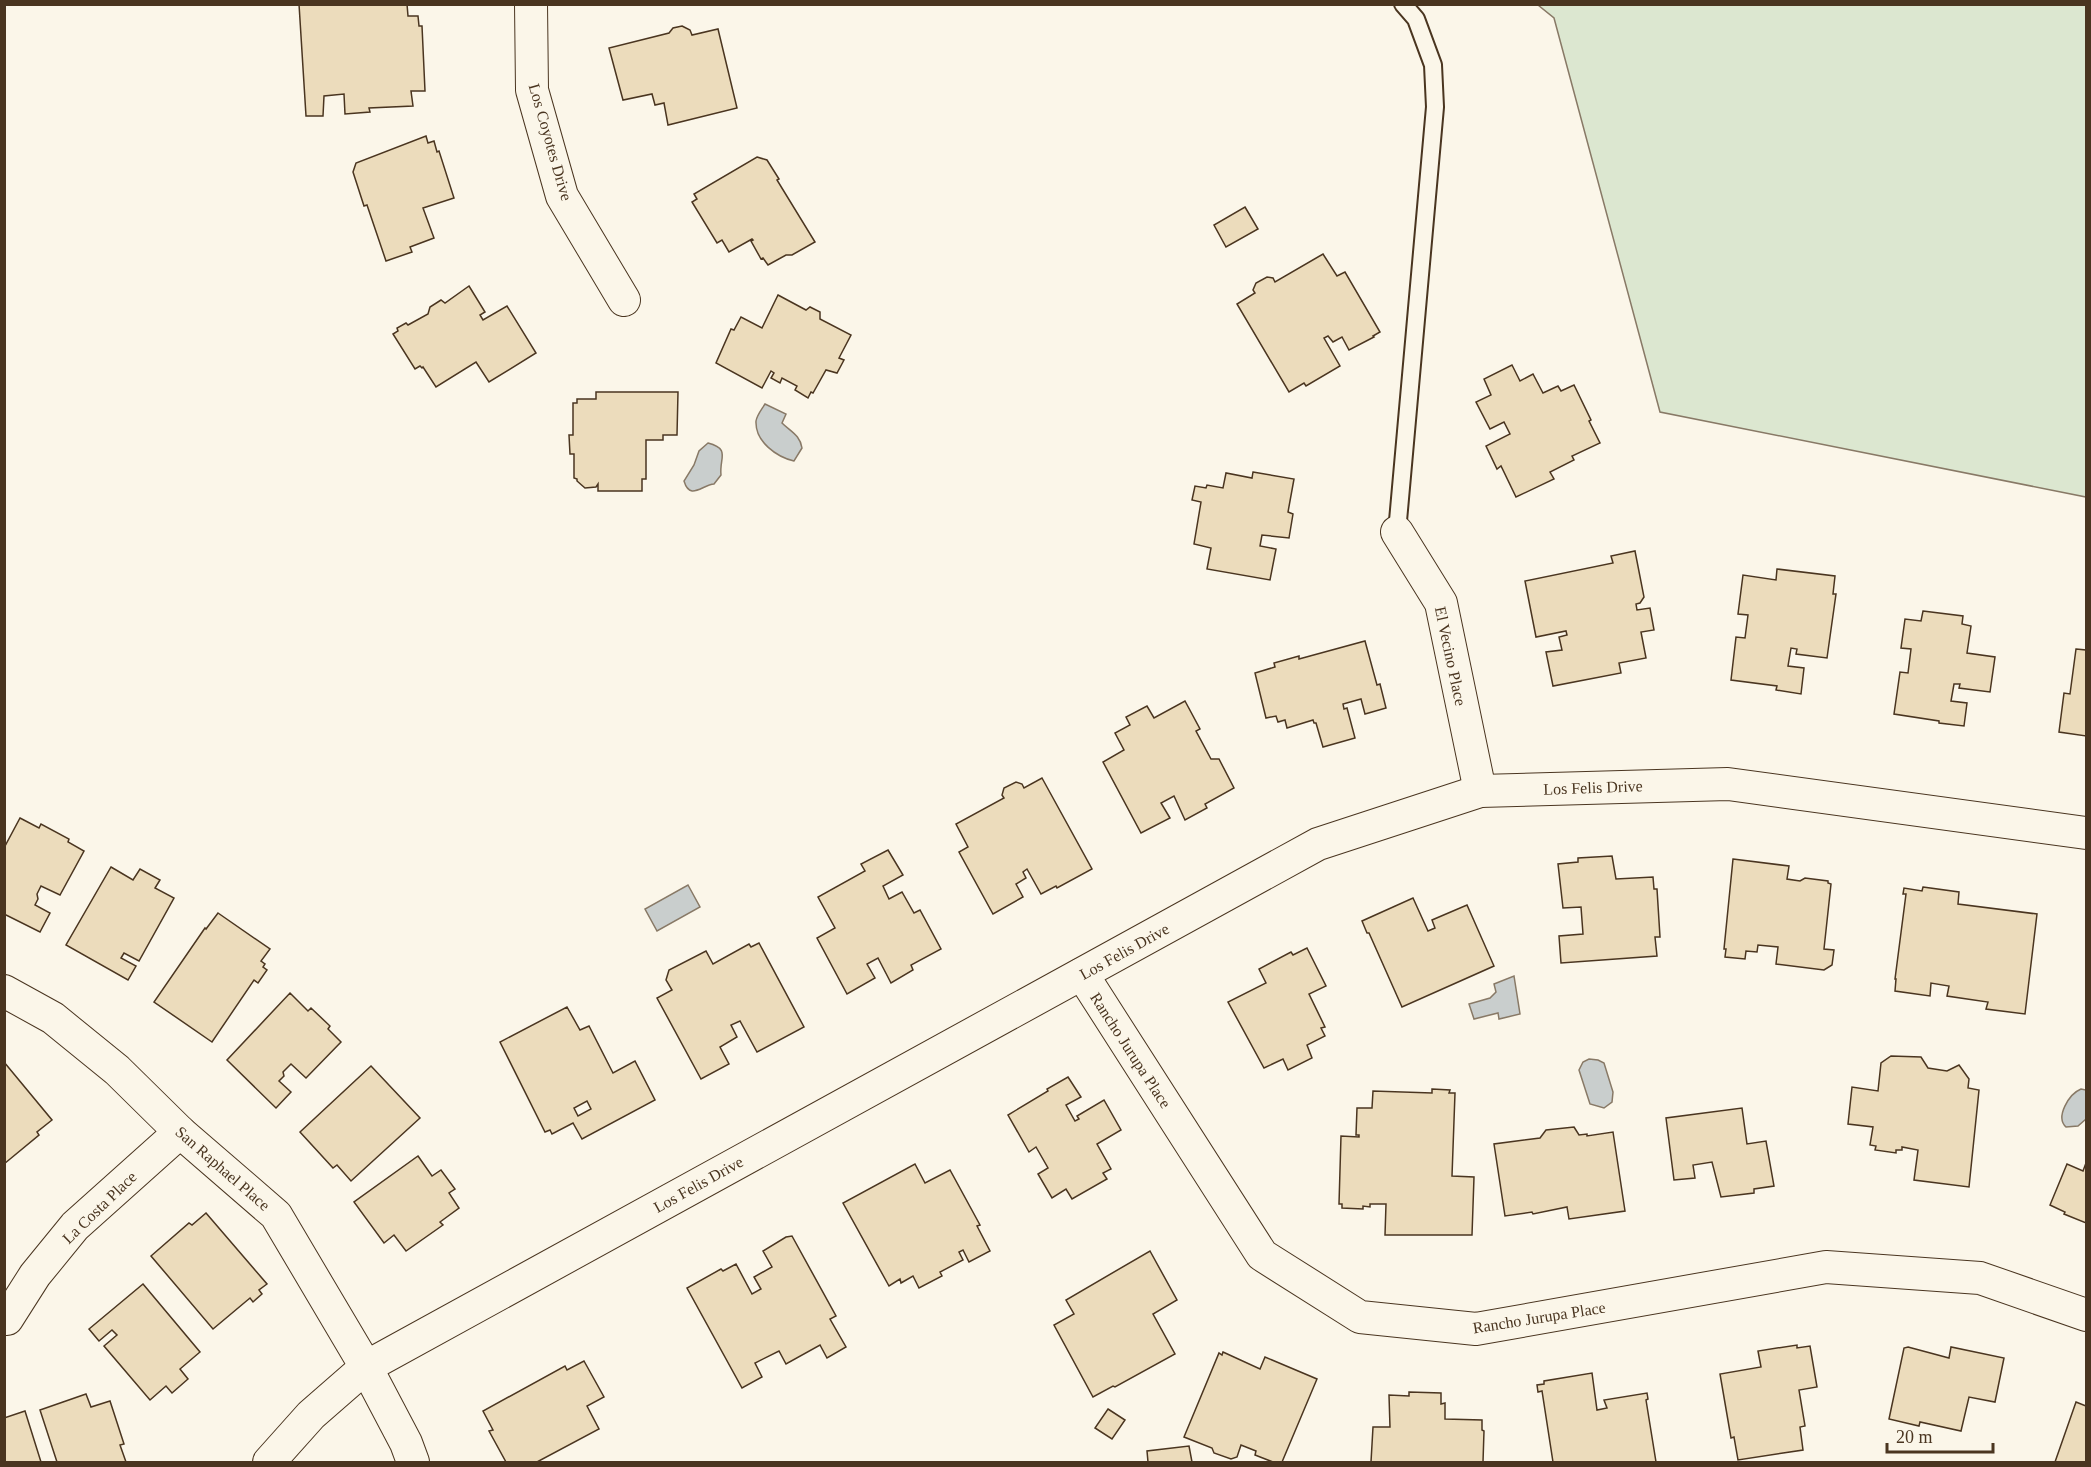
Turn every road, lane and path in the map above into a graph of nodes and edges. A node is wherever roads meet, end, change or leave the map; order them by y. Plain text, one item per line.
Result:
1 (531, 4) edge
2 (1403, 4) edge
3 (624, 300) dead end
4 (1397, 532) joint
5 (1479, 791) junction
6 (2086, 833) edge
7 (1082, 974) junction
8 (4, 991) edge
9 (180, 1132) junction
10 (2086, 1315) edge
11 (7, 1320) dead end
12 (366, 1367) junction
13 (269, 1462) edge
14 (413, 1462) edge

1 - 3 street, Los Coyotes Drive
2 - 4 lane
4 - 5 street, El Vecino Place
5 - 6 street, Los Felis Drive
5 - 7 street, Los Felis Drive
7 - 10 street, Rancho Jurupa Place
7 - 12 street, Los Felis Drive
8 - 9 street, San Raphael Place
9 - 11 street, La Costa Place
9 - 12 street, San Raphael Place
12 - 13 street, Los Felis Drive
12 - 14 street, San Raphael Place

